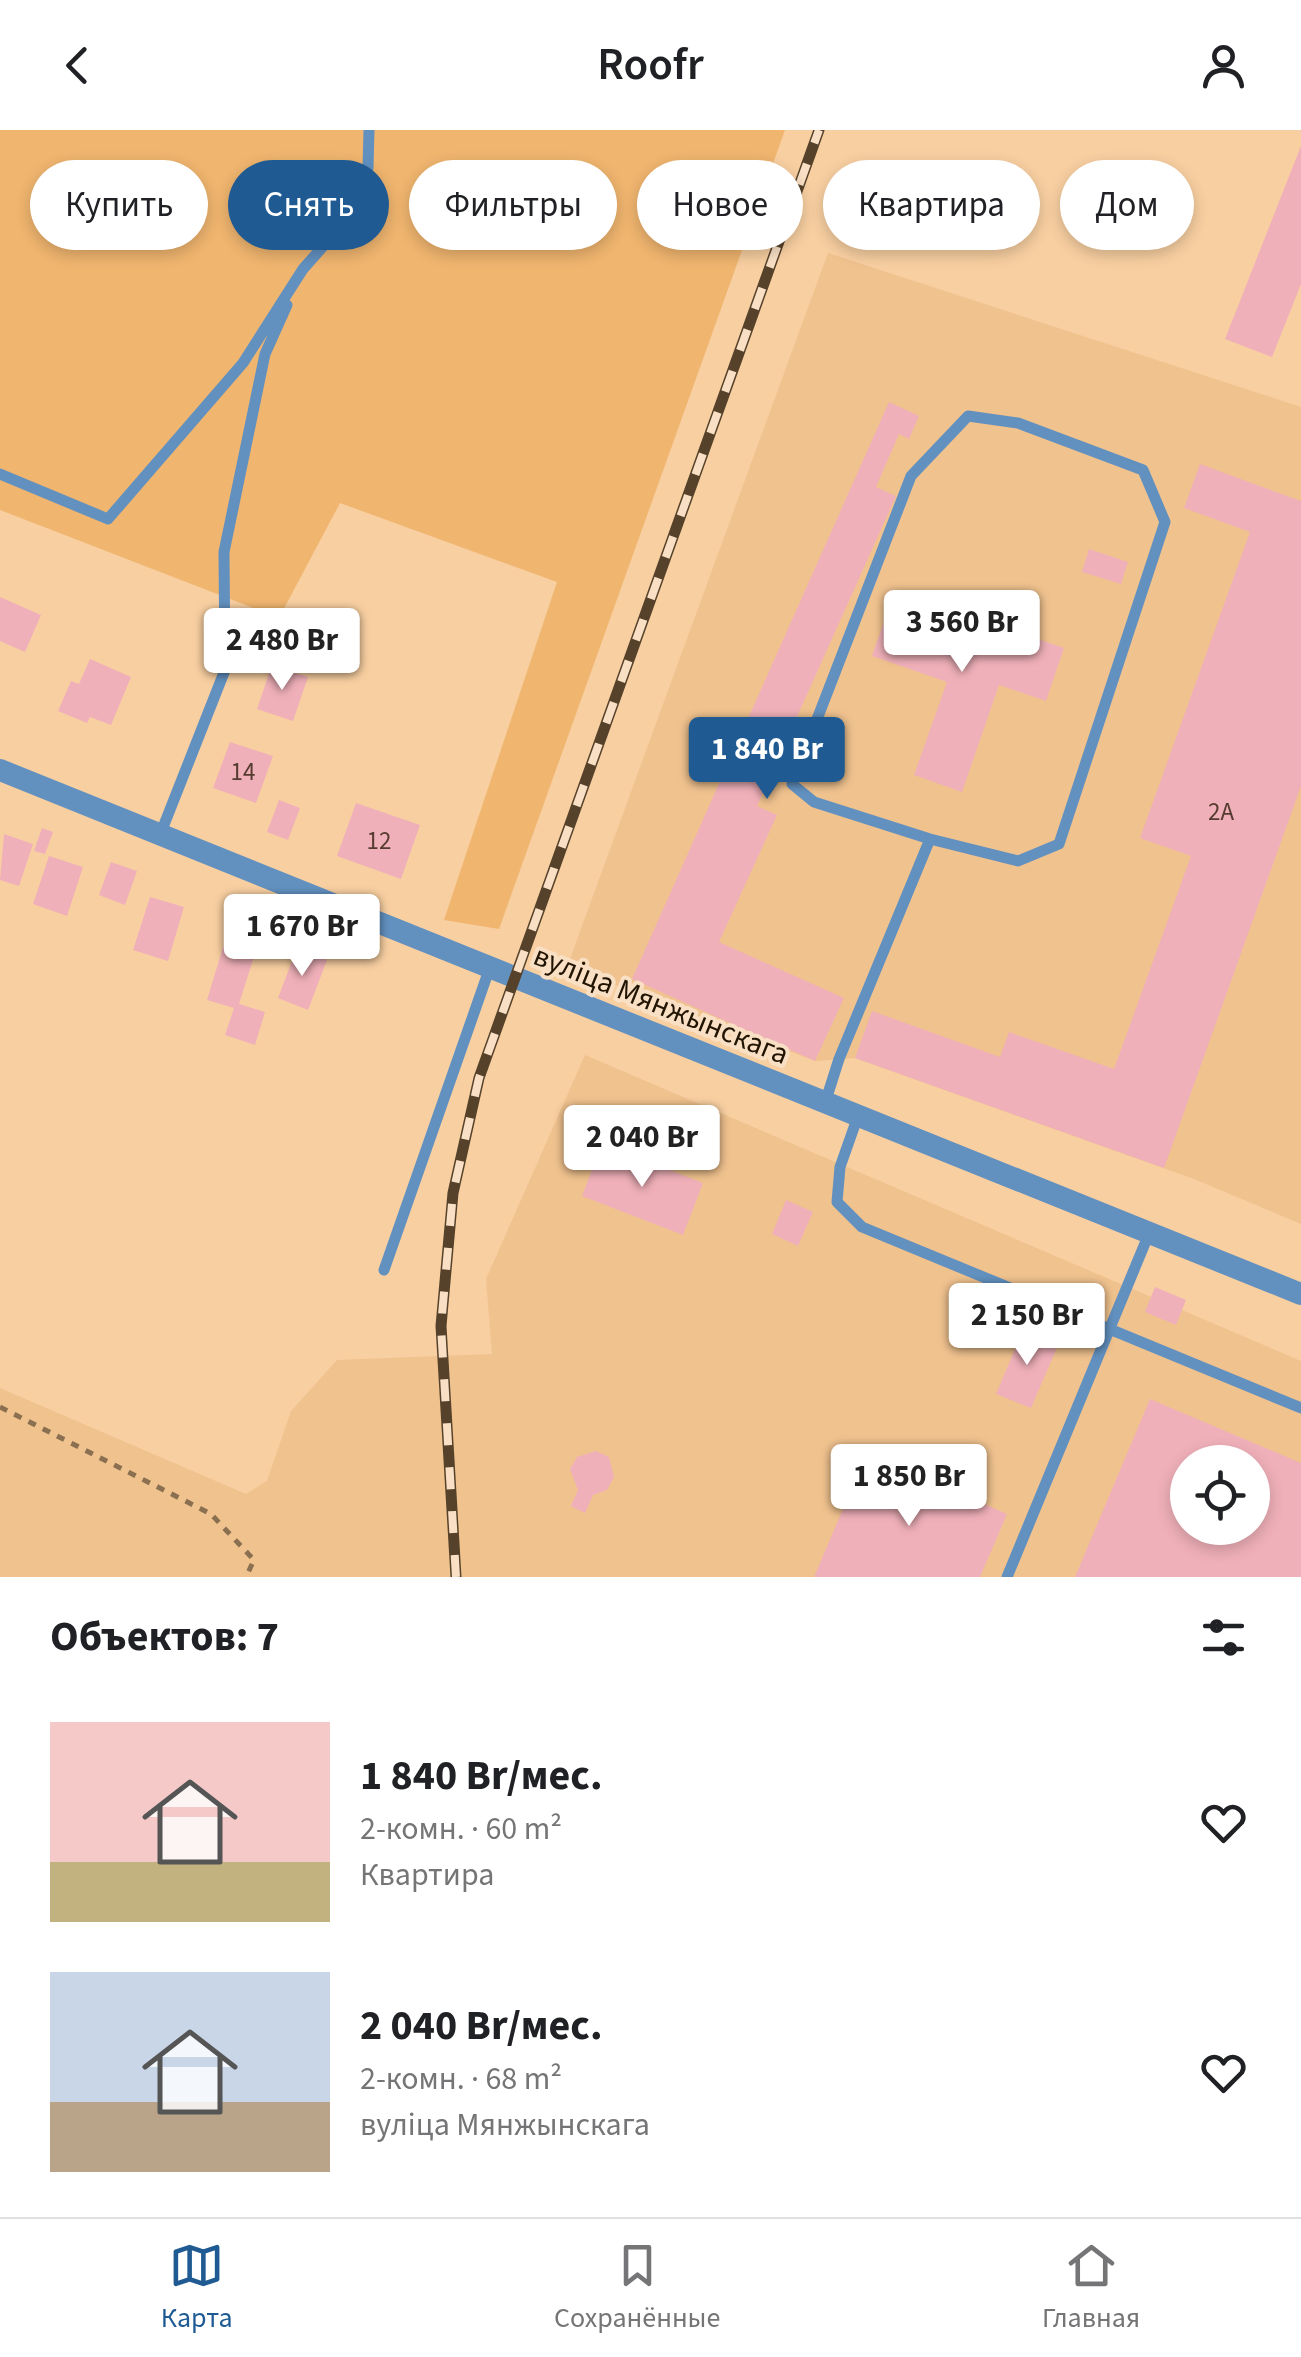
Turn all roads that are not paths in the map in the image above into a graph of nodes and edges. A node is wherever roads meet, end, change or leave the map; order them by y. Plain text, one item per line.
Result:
1 (370, 130) edge
2 (303, 269) junction
3 (0, 474) edge
4 (0, 770) edge
5 (160, 835) junction
6 (930, 839) junction
7 (489, 970) junction
8 (825, 1103) junction
9 (858, 1116) junction
10 (1148, 1236) junction
11 (384, 1270) dead end
12 (1301, 1294) edge
13 (1110, 1332) junction
14 (1301, 1408) edge
15 (1006, 1577) edge

1 - 2 lane
2 - 3 lane
2 - 5 lane
4 - 5 street, вуліца Мянжынскага
5 - 7 street, вуліца Мянжынскага
6 - 6 lane
6 - 8 lane
7 - 8 street, вуліца Мянжынскага
7 - 11 lane
8 - 9 street, вуліца Мянжынскага
9 - 10 street, вуліца Мянжынскага
9 - 13 lane
10 - 12 street, вуліца Мянжынскага
10 - 13 lane
13 - 14 lane
13 - 15 lane

